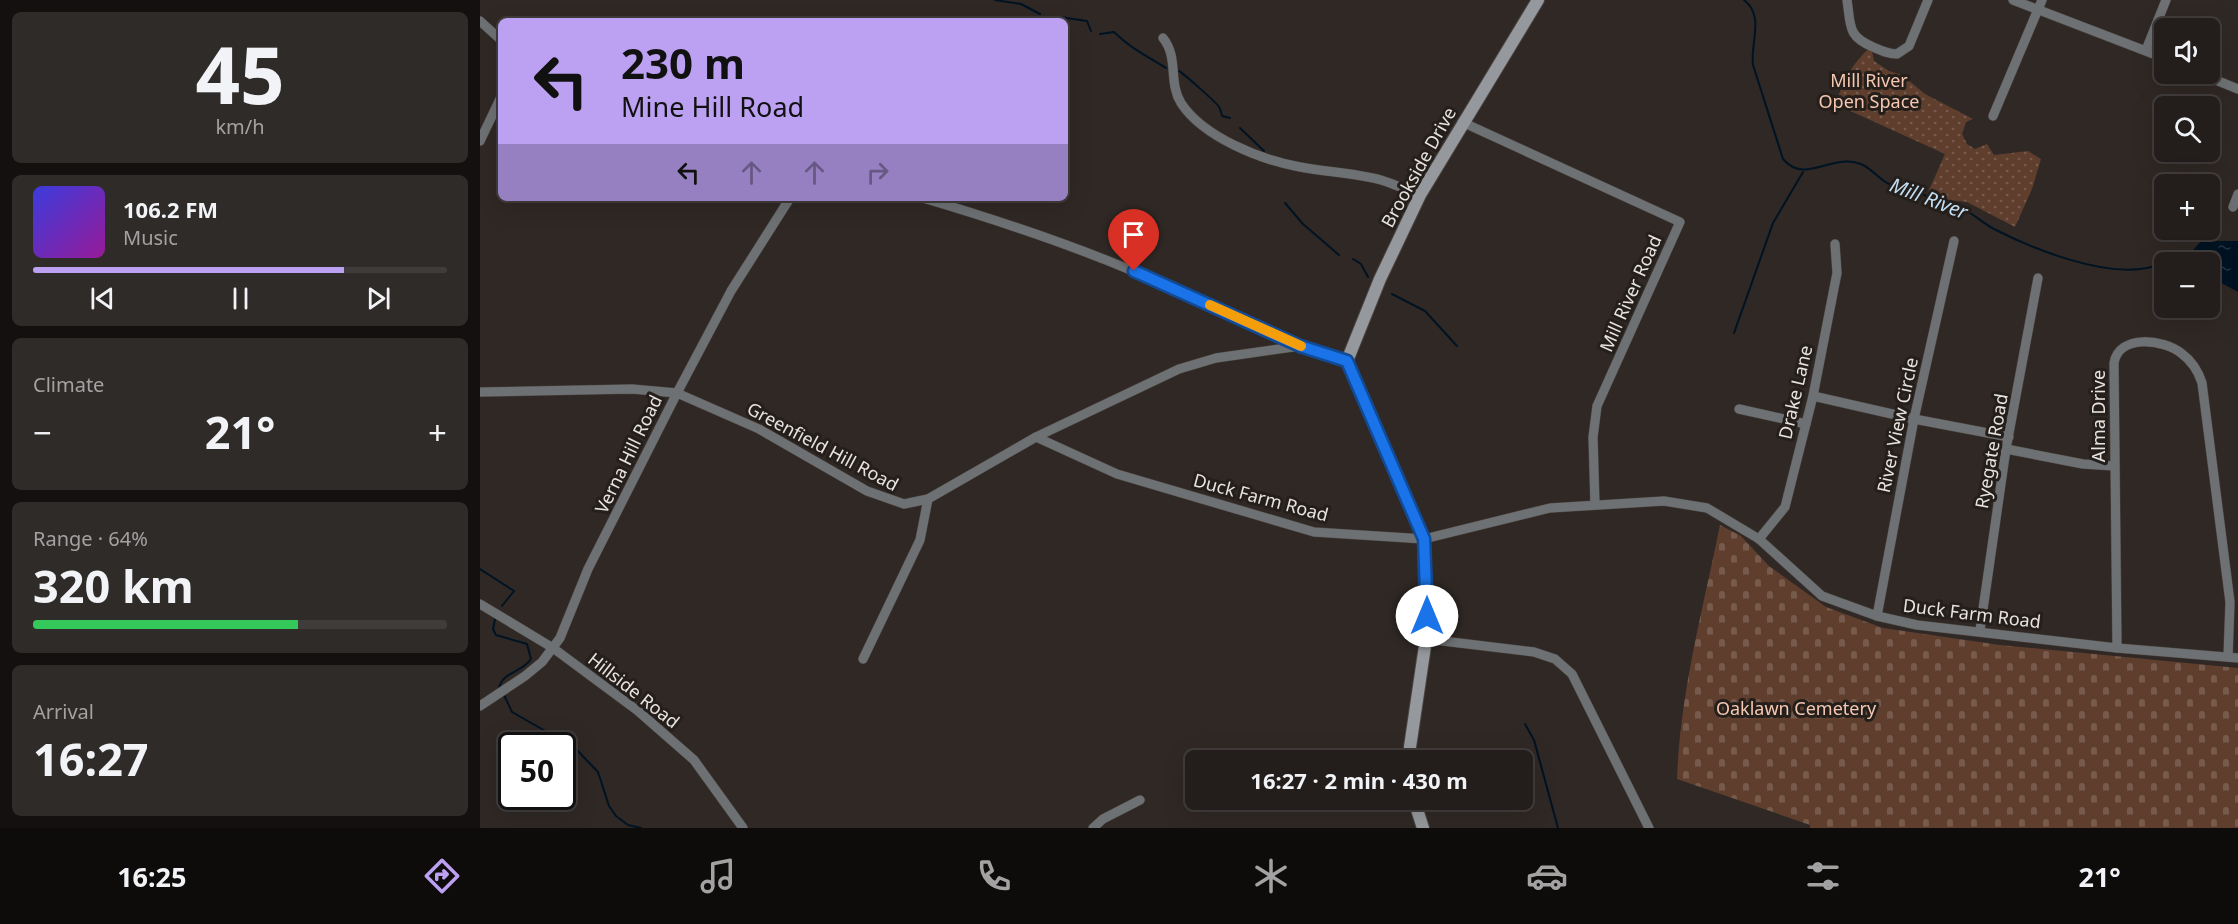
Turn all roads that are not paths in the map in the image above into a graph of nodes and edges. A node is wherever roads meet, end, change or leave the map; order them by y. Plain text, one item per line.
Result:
1 (1538, 0) edge
2 (1847, 0) edge
3 (1928, 0) edge
4 (2013, 0) edge
5 (2042, 0) edge
6 (2166, 0) edge
7 (2038, 11) junction
8 (480, 21) edge
9 (498, 37) edge
10 (1163, 38) dead end
11 (2146, 50) junction
12 (2154, 54) edge
13 (2220, 82) edge
14 (2238, 89) edge
15 (498, 103) edge
16 (1993, 116) dead end
17 (1462, 122) junction
18 (480, 141) edge
19 (2238, 194) edge
20 (1420, 195) junction
21 (788, 201) edge
22 (933, 201) edge
23 (2233, 207) dead end
24 (1954, 241) dead end
25 (1835, 244) dead end
26 (2038, 278) dead end
27 (1300, 346) junction
28 (1347, 361) junction
29 (480, 392) edge
30 (677, 393) junction
31 (1813, 396) junction
32 (1739, 409) dead end
33 (1914, 419) junction
34 (1806, 424) junction
35 (1036, 437) junction
36 (2009, 437) junction
37 (2006, 448) junction
38 (2114, 466) junction
39 (928, 500) junction
40 (1595, 505) junction
41 (1424, 539) junction
42 (1759, 540) junction
43 (480, 604) edge
44 (1877, 616) junction
45 (1980, 630) junction
46 (1426, 639) junction
47 (553, 648) junction
48 (2117, 648) junction
49 (2233, 658) edge
50 (863, 659) dead end
51 (480, 706) edge
52 (1410, 750) edge
53 (1140, 800) dead end
54 (1417, 810) edge
55 (743, 828) edge
56 (1093, 828) edge
57 (1423, 828) edge
58 (1648, 828) edge

1 - 17 main road, Brookside Drive
2 - 3 street
4 - 7 street
5 - 7 street
6 - 11 street
7 - 11 street
7 - 16 street
8 - 9 street
10 - 20 street
11 - 12 street
13 - 14 street
15 - 18 street
17 - 20 main road, Brookside Drive
17 - 40 street, Mill River Road
19 - 23 street
20 - 28 main road, Brookside Drive
21 - 30 street, Verna Hill Road
22 - 27 street
24 - 33 street, River View Circle
25 - 31 street, Drake Lane
26 - 36 street, Ryegate Road
27 - 28 street
27 - 35 street, Greenfield Hill Road
28 - 41 main road
29 - 30 street, Greenfield Hill Road
30 - 39 street, Greenfield Hill Road
30 - 47 street, Verna Hill Road
31 - 33 street
31 - 34 street, Drake Lane
32 - 34 street
33 - 36 street
33 - 44 street, River View Circle
34 - 42 street, Drake Lane
35 - 39 street, Greenfield Hill Road
35 - 41 street, Duck Farm Road
36 - 37 street, Ryegate Road
37 - 38 street
37 - 45 street, Ryegate Road
38 - 48 street, Alma Drive
38 - 49 street, Alma Drive
39 - 50 street
40 - 41 street, Duck Farm Road
40 - 42 street, Duck Farm Road
41 - 46 main road
42 - 44 street, Duck Farm Road
43 - 47 street, Hillside Road
44 - 45 street, Duck Farm Road
45 - 48 street, Duck Farm Road
46 - 52 main road
46 - 58 street
47 - 51 street, Verna Hill Road
47 - 55 street, Hillside Road
48 - 49 street, Duck Farm Road
53 - 56 street
54 - 57 main road

